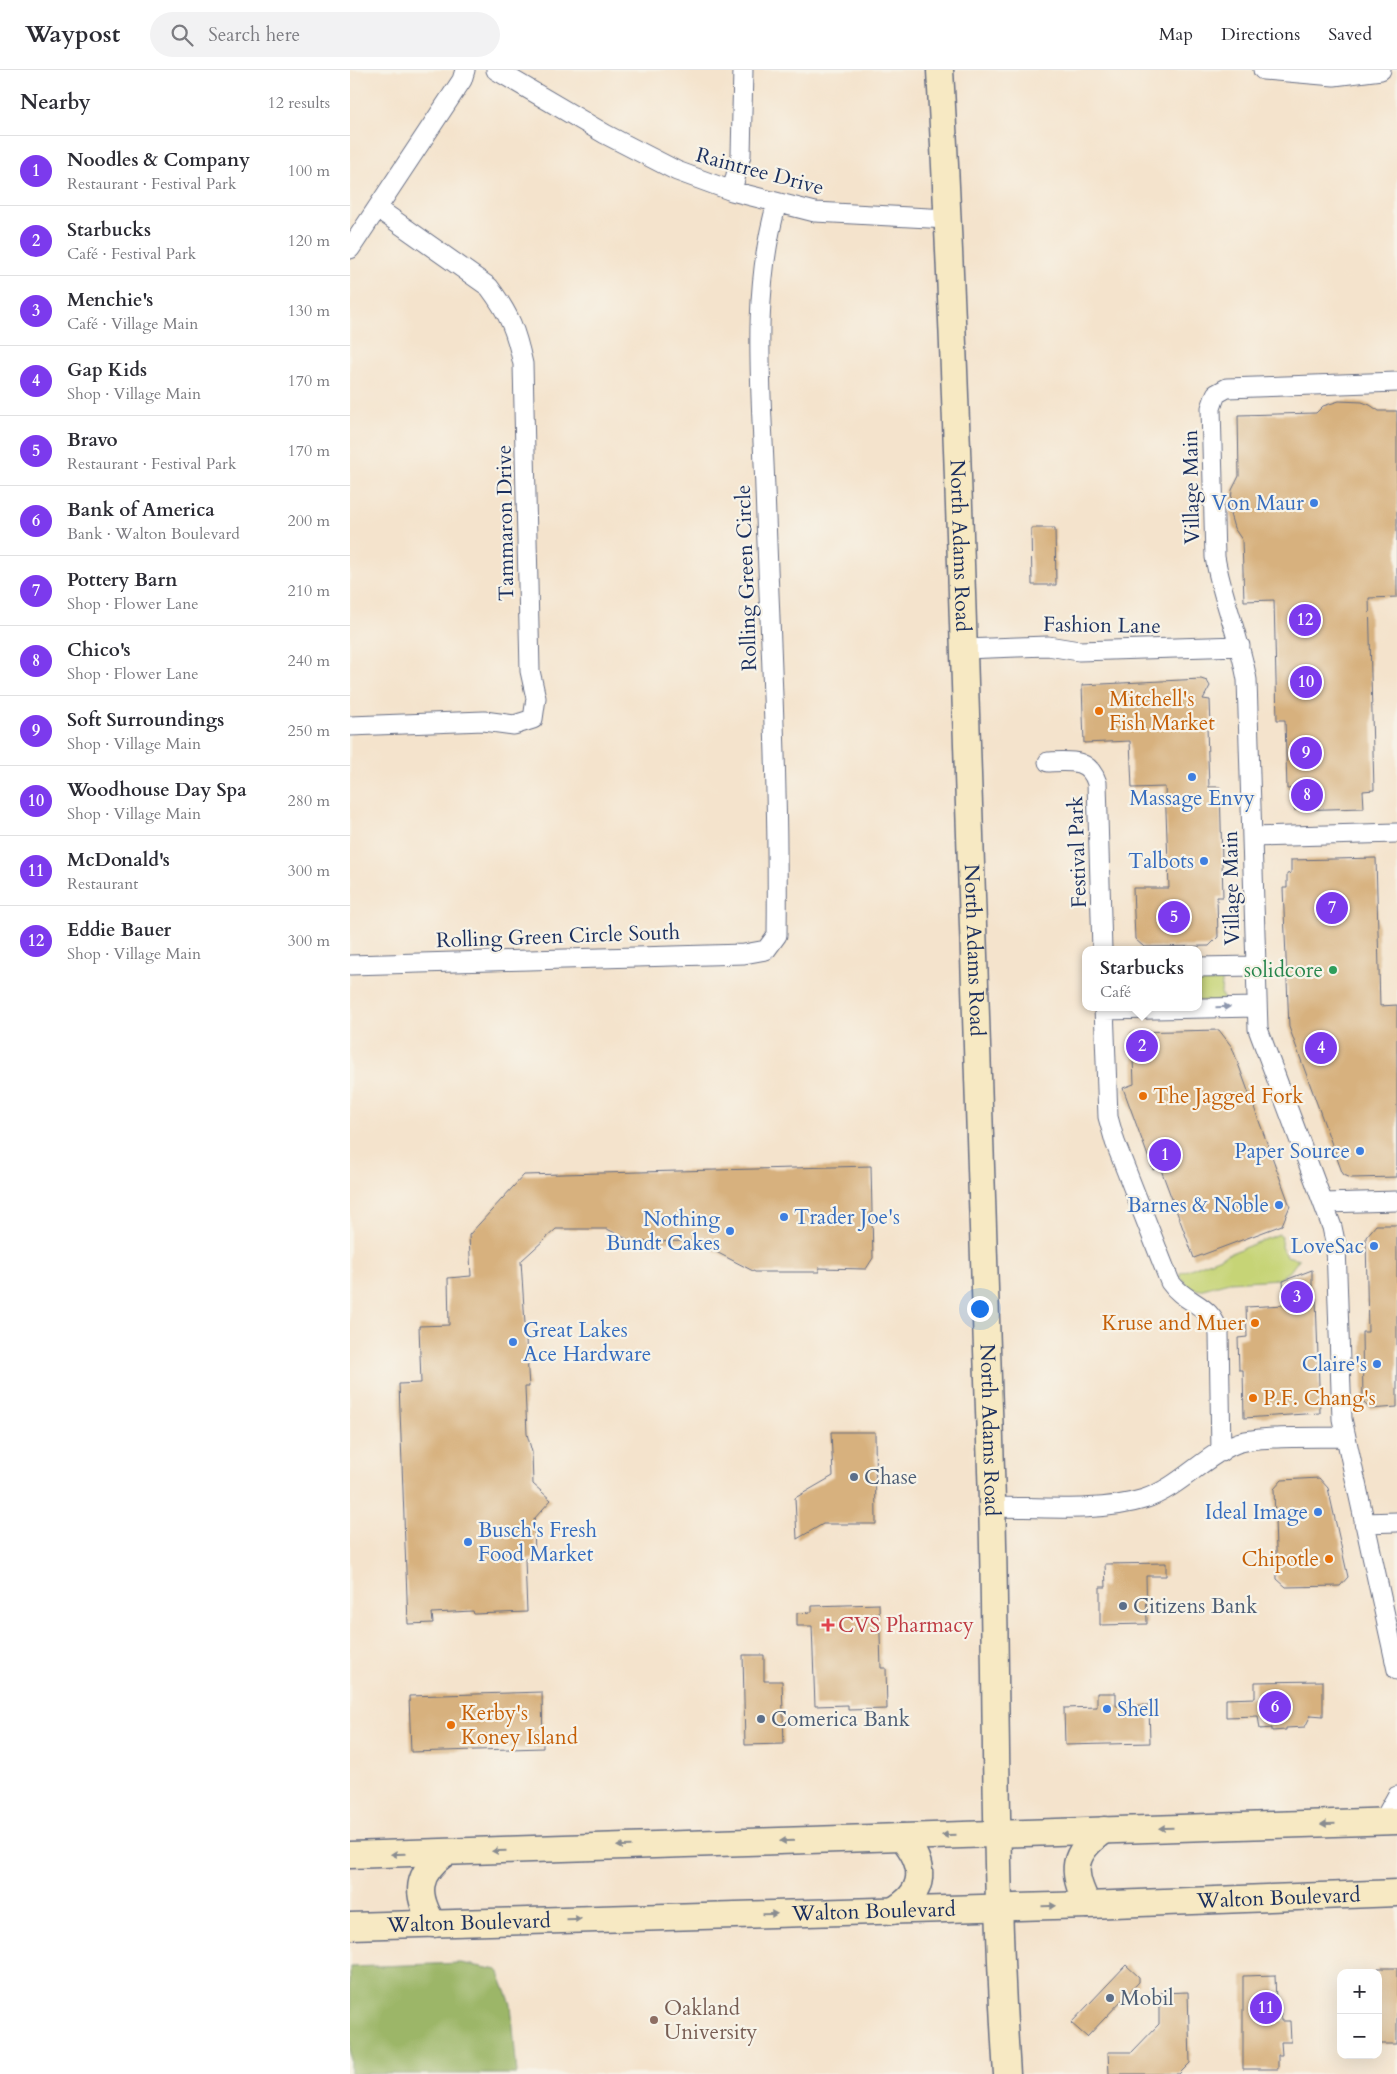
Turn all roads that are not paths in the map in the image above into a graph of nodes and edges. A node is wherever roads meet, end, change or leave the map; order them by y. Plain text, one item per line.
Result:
1 (465, 70) edge
2 (496, 70) edge
3 (743, 70) edge
4 (940, 70) edge
5 (1263, 70) edge
6 (1381, 70) edge
7 (732, 191) junction
8 (777, 203) junction
9 (377, 208) junction
10 (948, 219) junction
11 (350, 249) edge
12 (1397, 382) edge
13 (1240, 646) junction
14 (964, 649) junction
15 (350, 726) edge
16 (1048, 762) dead end
17 (1397, 833) edge
18 (1252, 837) junction
19 (1102, 946) edge
20 (766, 950) joint
21 (350, 964) edge
22 (1255, 966) junction
23 (1202, 967) edge
24 (1256, 1007) junction
25 (1202, 1008) edge
26 (1104, 1011) edge
27 (1397, 1201) edge
28 (1324, 1203) junction
29 (1346, 1438) junction
30 (1221, 1452) junction
31 (992, 1508) junction
32 (1397, 1522) edge
33 (1364, 1523) junction
34 (1397, 1670) edge
35 (1397, 1796) edge
36 (1387, 1822) edge
37 (1104, 1830) junction
38 (998, 1832) junction
39 (902, 1837) junction
40 (445, 1852) junction
41 (350, 1855) edge
42 (1397, 1893) edge
43 (1088, 1905) junction
44 (1000, 1908) junction
45 (892, 1911) junction
46 (433, 1924) junction
47 (350, 1926) edge
48 (1007, 2074) edge

1 - 9 street
2 - 7 street, Raintree Drive
3 - 7 street
4 - 10 main road, North Adams Road
5 - 6 street
7 - 8 street, Raintree Drive
8 - 10 street, Raintree Drive
8 - 20 street, Rolling Green Circle
9 - 11 street
9 - 15 street, Tammaron Drive
10 - 14 main road, North Adams Road
12 - 13 street, Village Main
13 - 14 street, Fashion Lane
13 - 18 street, Village Main
14 - 31 main road, North Adams Road
16 - 19 street, Festival Park
17 - 18 street
18 - 22 street, Village Main
20 - 21 street, Rolling Green Circle South
22 - 23 street
22 - 24 street, Village Main
25 -> 24 street
24 - 28 street, Village Main
26 - 30 street
27 - 28 street
28 - 29 street, Village Main
29 - 30 street
29 - 33 street, Village Main
30 - 31 street
31 - 38 main road, North Adams Road
32 - 33 street
33 - 34 street, Village Main
35 - 36 street
36 -> 37 main road
37 - 38 main road
37 - 43 main road
38 -> 39 main road
38 - 44 main road, North Adams Road
39 -> 40 main road
39 - 45 main road
40 -> 41 main road
40 - 46 main road
42 - 43 main road, Walton Boulevard
44 -> 43 main road, Walton Boulevard
44 - 45 main road, Walton Boulevard
44 - 48 main road, North Adams Road
46 -> 45 main road, Walton Boulevard
46 - 47 main road, Walton Boulevard

